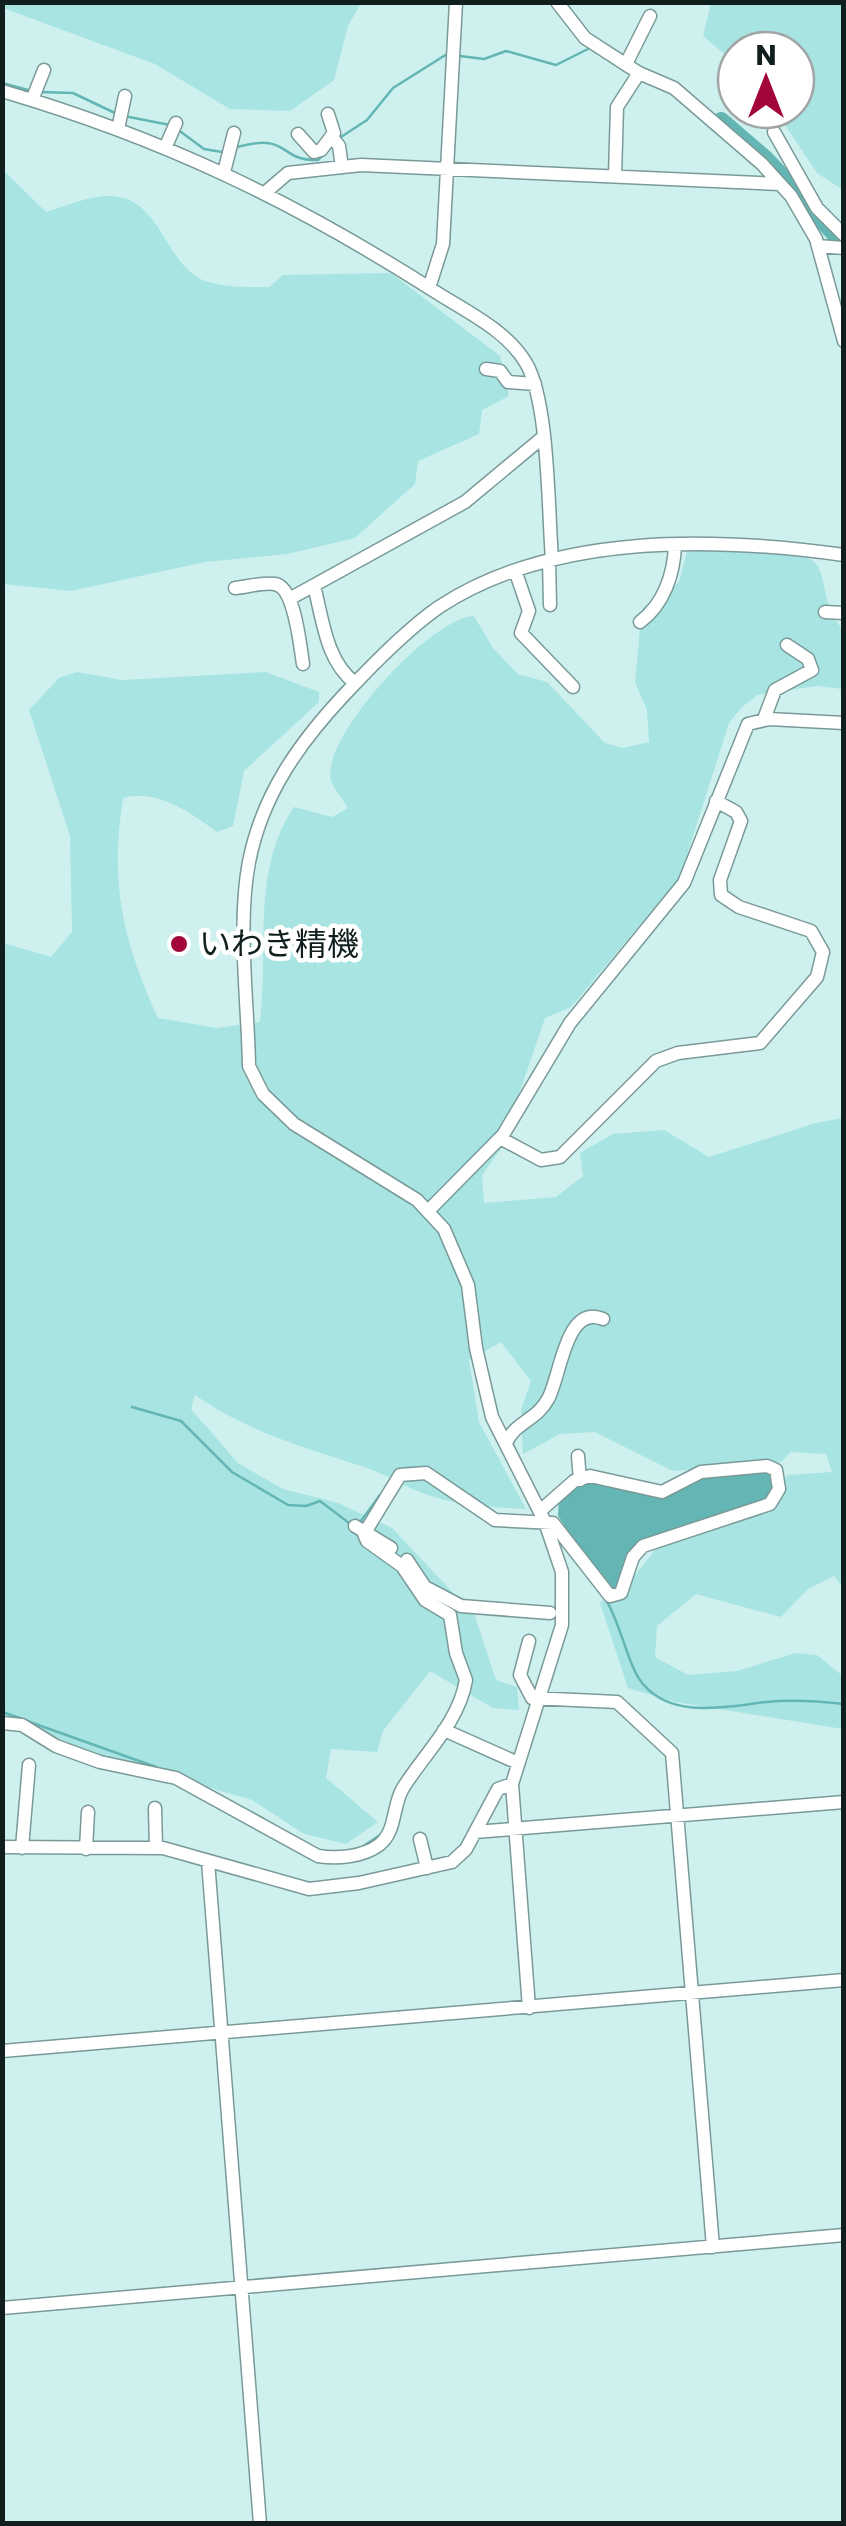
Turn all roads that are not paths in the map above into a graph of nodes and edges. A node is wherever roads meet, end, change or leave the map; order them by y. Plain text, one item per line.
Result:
1 (456, 2) edge
2 (564, 5) edge
3 (650, 16) dead end
4 (626, 64) junction
5 (44, 70) dead end
6 (639, 73) junction
7 (6, 94) edge
8 (125, 96) dead end
9 (32, 100) junction
10 (328, 114) dead end
11 (176, 123) dead end
12 (118, 129) junction
13 (774, 132) dead end
14 (234, 133) dead end
15 (298, 134) dead end
16 (332, 137) junction
17 (166, 146) junction
18 (342, 167) junction
19 (447, 168) junction
20 (224, 172) junction
21 (615, 176) junction
22 (780, 184) junction
23 (267, 192) junction
24 (811, 211) junction
25 (844, 235) edge
26 (818, 246) junction
27 (844, 248) edge
28 (429, 288) junction
29 (844, 341) edge
30 (486, 369) dead end
31 (535, 384) junction
32 (542, 438) junction
33 (674, 545) junction
34 (844, 555) edge
35 (550, 559) junction
36 (516, 573) junction
37 (314, 586) junction
38 (235, 588) dead end
39 (290, 598) junction
40 (550, 605) dead end
41 (825, 612) dead end
42 (844, 613) edge
43 (640, 622) dead end
44 (788, 645) dead end
45 (303, 664) dead end
46 (355, 683) junction
47 (573, 686) dead end
48 (764, 719) junction
49 (844, 724) edge
50 (716, 801) junction
51 (500, 1138) junction
52 (429, 1210) junction
53 (603, 1319) dead end
54 (506, 1443) junction
55 (578, 1456) dead end
56 (580, 1480) junction
57 (542, 1516) junction
58 (360, 1528) junction
59 (550, 1613) dead end
60 (529, 1641) dead end
61 (540, 1700) junction
62 (2, 1723) edge
63 (444, 1730) junction
64 (518, 1763) junction
65 (29, 1765) dead end
66 (512, 1784) junction
67 (844, 1802) edge
68 (155, 1808) dead end
69 (88, 1812) dead end
70 (676, 1815) junction
71 (513, 1830) junction
72 (475, 1832) junction
73 (420, 1839) dead end
74 (2, 1847) edge
75 (22, 1848) junction
76 (156, 1848) junction
77 (86, 1849) junction
78 (208, 1861) junction
79 (428, 1868) junction
80 (844, 1980) edge
81 (691, 1994) junction
82 (528, 2008) junction
83 (220, 2034) junction
84 (2, 2051) edge
85 (844, 2235) edge
86 (712, 2246) junction
87 (239, 2288) junction
88 (2, 2308) edge
89 (260, 2524) edge

1 - 19 street
2 - 4 street
3 - 4 street
4 - 6 street
5 - 9 street
6 - 21 street
6 - 22 street
7 - 9 street
8 - 12 street
9 - 12 street
10 - 16 street
11 - 17 street
12 - 17 street
13 - 24 street
14 - 20 street
15 - 16 street
16 - 18 street
17 - 20 street
18 - 19 street
18 - 23 street
19 - 21 street
19 - 28 street
20 - 23 street
21 - 22 street
22 - 24 street
23 - 28 street
24 - 25 street
24 - 26 street
26 - 27 street
26 - 29 street
28 - 31 street
30 - 31 street
31 - 32 street
32 - 35 street
32 - 37 street
33 - 34 street
33 - 35 street
33 - 43 street
35 - 36 street
35 - 40 street
36 - 46 street
36 - 47 street
37 - 39 street
37 - 46 street
38 - 39 street
39 - 45 street
41 - 42 street
44 - 48 street
46 - 52 street
48 - 49 street
48 - 50 street
50 - 51 street
50 - 51 street
51 - 52 street
52 - 54 street
53 - 54 street
54 - 57 street
55 - 56 street
56 - 57 street
56 - 57 street
57 - 58 street
57 - 61 street
58 - 59 street
58 - 63 street
60 - 61 street
61 - 64 street
61 - 70 street
62 - 63 street
63 - 64 street
64 - 66 street
65 - 75 street
66 - 71 street
66 - 72 street
67 - 70 street
68 - 76 street
69 - 77 street
70 - 71 street
70 - 81 street
71 - 72 street
71 - 82 street
72 - 79 street
73 - 79 street
74 - 75 street
75 - 77 street
76 - 77 street
76 - 78 street
78 - 79 street
78 - 83 street
80 - 81 street
81 - 82 street
81 - 86 street
82 - 83 street
83 - 84 street
83 - 87 street
85 - 86 street
86 - 87 street
87 - 88 street
87 - 89 street

